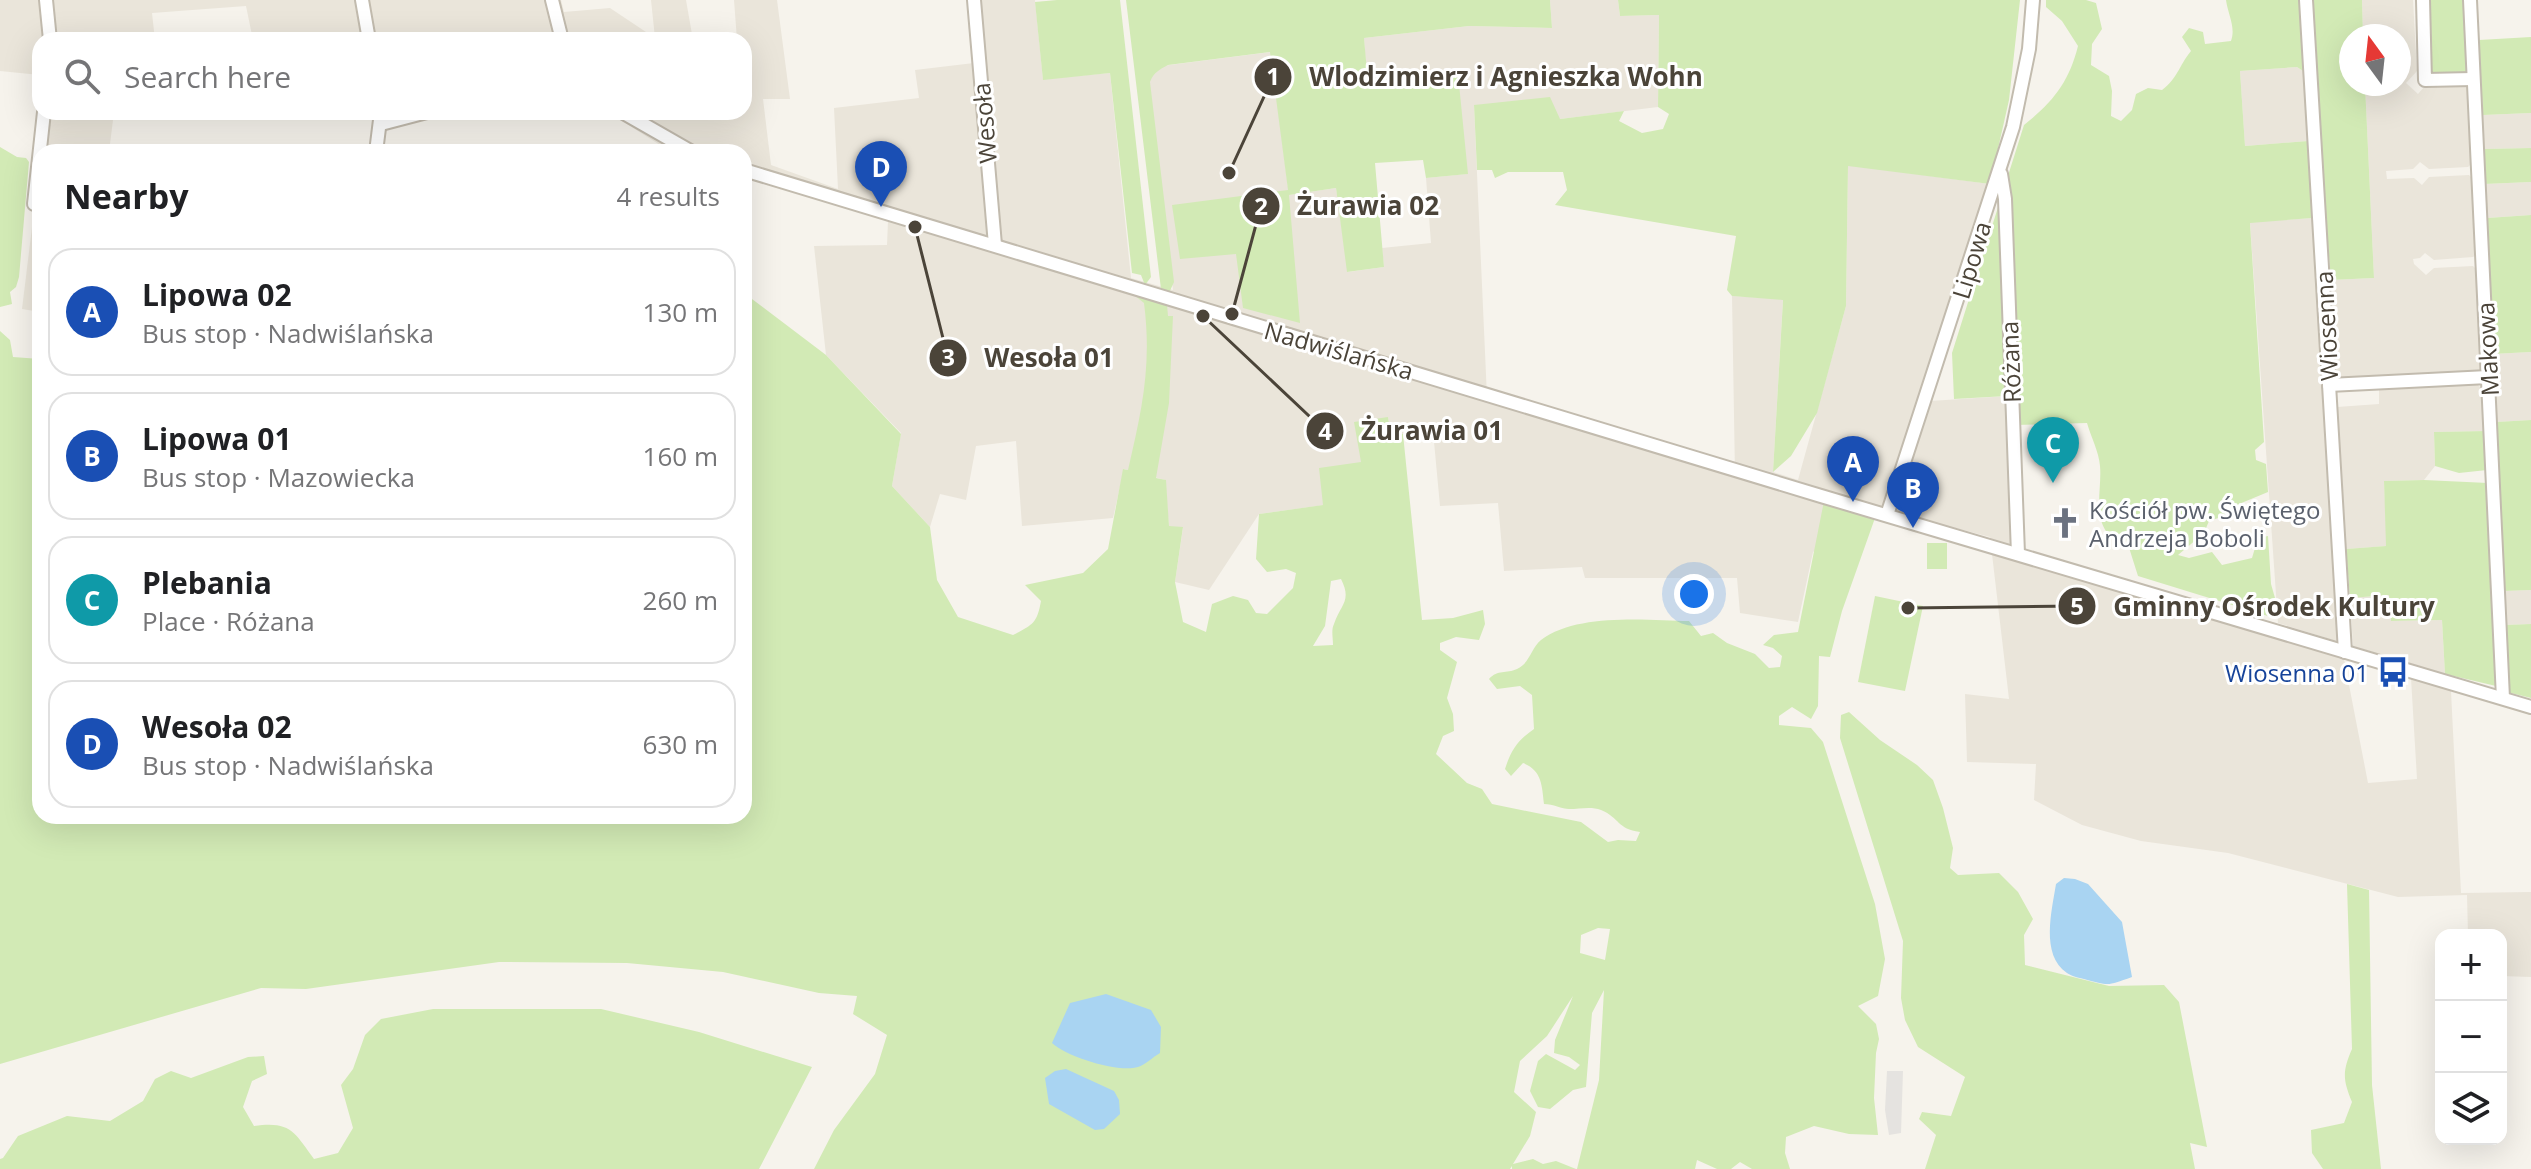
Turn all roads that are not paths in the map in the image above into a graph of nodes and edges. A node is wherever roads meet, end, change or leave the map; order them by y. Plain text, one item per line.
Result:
1 (46, 0) edge
2 (362, 0) edge
3 (552, 0) edge
4 (974, 0) edge
5 (2033, 0) edge
6 (2306, 0) edge
7 (2423, 0) edge
8 (2470, 0) edge
9 (49, 32) edge
10 (368, 32) edge
11 (560, 32) edge
12 (2473, 79) junction
13 (43, 120) edge
14 (381, 120) edge
15 (636, 120) edge
16 (41, 144) edge
17 (377, 144) edge
18 (678, 144) edge
19 (2000, 171) junction
20 (752, 172) edge
21 (995, 245) junction
22 (2488, 377) junction
23 (2329, 385) junction
24 (1887, 515) junction
25 (2018, 554) junction
26 (2345, 652) junction
27 (2503, 698) junction
28 (2531, 707) edge

1 - 9 street
2 - 10 street
3 - 11 street
4 - 21 street, Wesoła
5 - 19 street, Lipowa
6 - 23 street, Wiosenna
7 - 12 street
8 - 12 street, Makowa
12 - 22 street, Makowa
13 - 16 street
14 - 17 street
15 - 18 street
19 - 24 street, Lipowa
19 - 25 street, Różana
20 - 21 street, Nadwiślańska
21 - 24 street, Nadwiślańska
22 - 23 street
22 - 27 street, Makowa
23 - 26 street, Wiosenna
24 - 25 street, Nadwiślańska
25 - 26 street, Nadwiślańska
26 - 27 street, Nadwiślańska
27 - 28 street, Nadwiślańska

